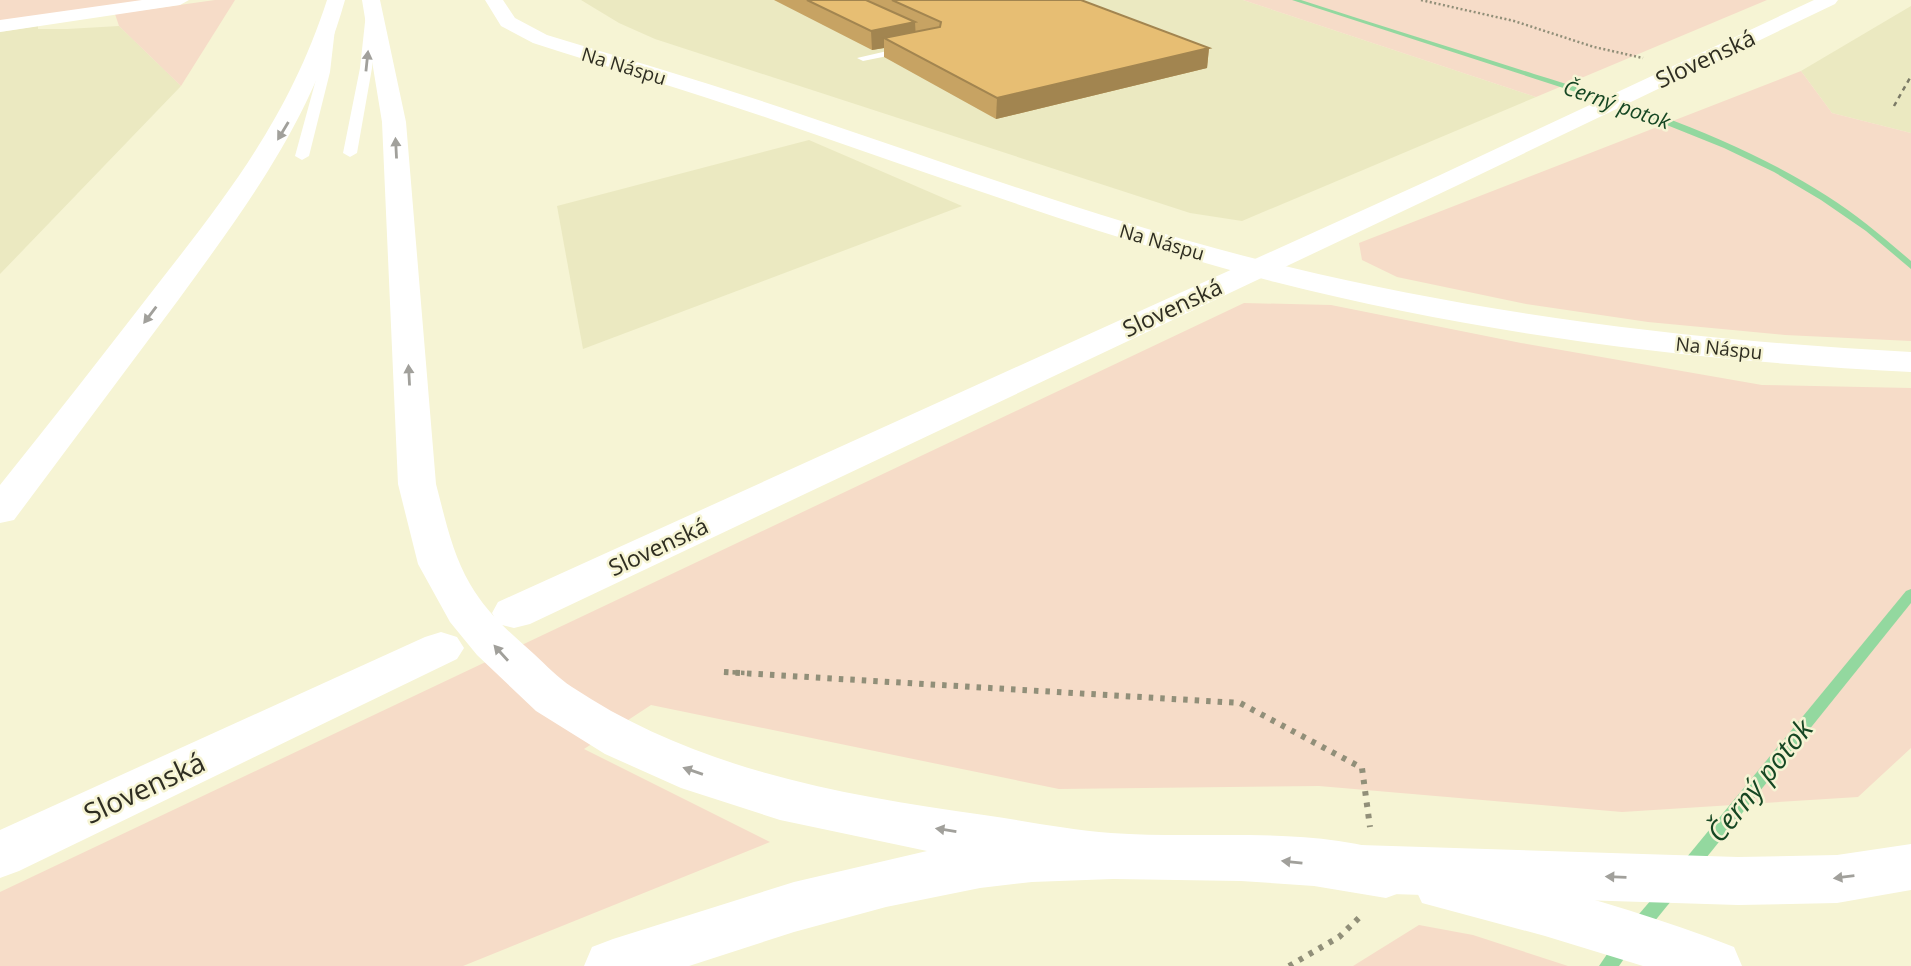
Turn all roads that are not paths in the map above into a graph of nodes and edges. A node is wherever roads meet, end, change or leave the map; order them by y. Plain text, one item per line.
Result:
1 (180, 0) edge
2 (494, 0) edge
3 (1829, 0) edge
4 (371, 3) edge
5 (335, 5) edge
6 (0, 26) edge
7 (923, 45) edge
8 (863, 58) edge
9 (350, 153) dead end
10 (302, 156) dead end
11 (1257, 267) junction
12 (1897, 361) edge
13 (0, 511) edge
14 (514, 613) dead end
15 (441, 648) dead end
16 (0, 855) edge
17 (1110, 856) junction
18 (1911, 867) edge
19 (1365, 871) junction
20 (613, 966) edge
21 (1713, 966) edge

1 - 6 main road
2 - 11 main road, Na Náspu
3 - 11 main road, Slovenská
9 -> 4 lane
17 -> 4 main road
5 - 10 lane
5 -> 13 main road
7 - 8 lane
11 - 12 main road, Na Náspu
11 - 14 main road, Slovenská
15 - 16 main road, Slovenská
19 -> 17 main road
17 - 20 main road
18 -> 19 main road
19 - 21 main road

